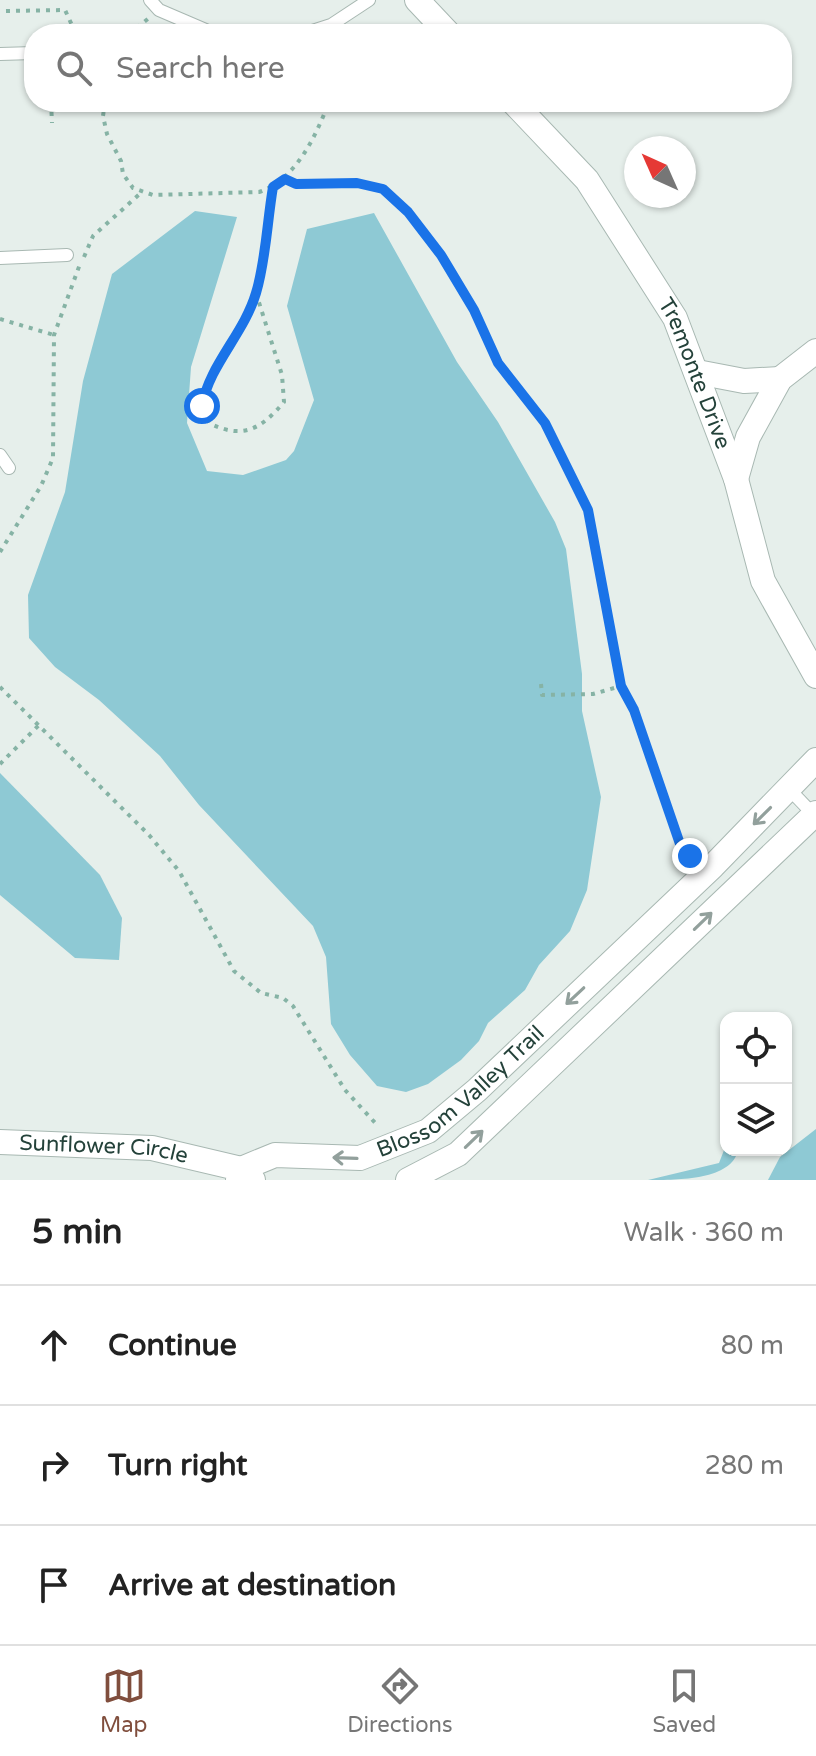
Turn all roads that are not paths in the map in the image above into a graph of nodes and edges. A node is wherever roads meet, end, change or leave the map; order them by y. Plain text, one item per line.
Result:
1 (369, 0) edge
2 (417, 0) edge
3 (154, 4) edge
4 (195, 24) edge
5 (333, 24) edge
6 (440, 24) edge
7 (24, 53) edge
8 (0, 54) edge
9 (522, 112) edge
10 (67, 255) dead end
11 (0, 258) edge
12 (816, 351) edge
13 (697, 372) junction
14 (780, 379) junction
15 (0, 455) edge
16 (9, 468) dead end
17 (736, 479) junction
18 (816, 676) edge
19 (816, 760) edge
20 (789, 789) junction
21 (815, 814) edge
22 (724, 878) junction
23 (666, 933) junction
24 (0, 1142) edge
25 (244, 1176) edge
26 (408, 1180) edge

1 - 5 lane
2 - 6 street
3 - 4 lane
7 - 8 lane
9 - 13 street, Tremonte Drive
10 - 11 lane
12 - 14 street
13 - 14 street
13 - 17 street, Tremonte Drive
14 - 17 street
15 - 16 lane
17 - 18 street, Tremonte Drive
19 - 20 street, Blossom Valley Trail
20 - 21 lane, Blossom Valley Trail
20 -> 22 street, Blossom Valley Trail
21 - 22 street, Blossom Valley Trail
22 - 23 street, Blossom Valley Trail
23 -> 22 street, Blossom Valley Trail
23 -> 25 street, Blossom Valley Trail
26 -> 23 street, Blossom Valley Trail
24 - 25 street, Sunflower Circle

